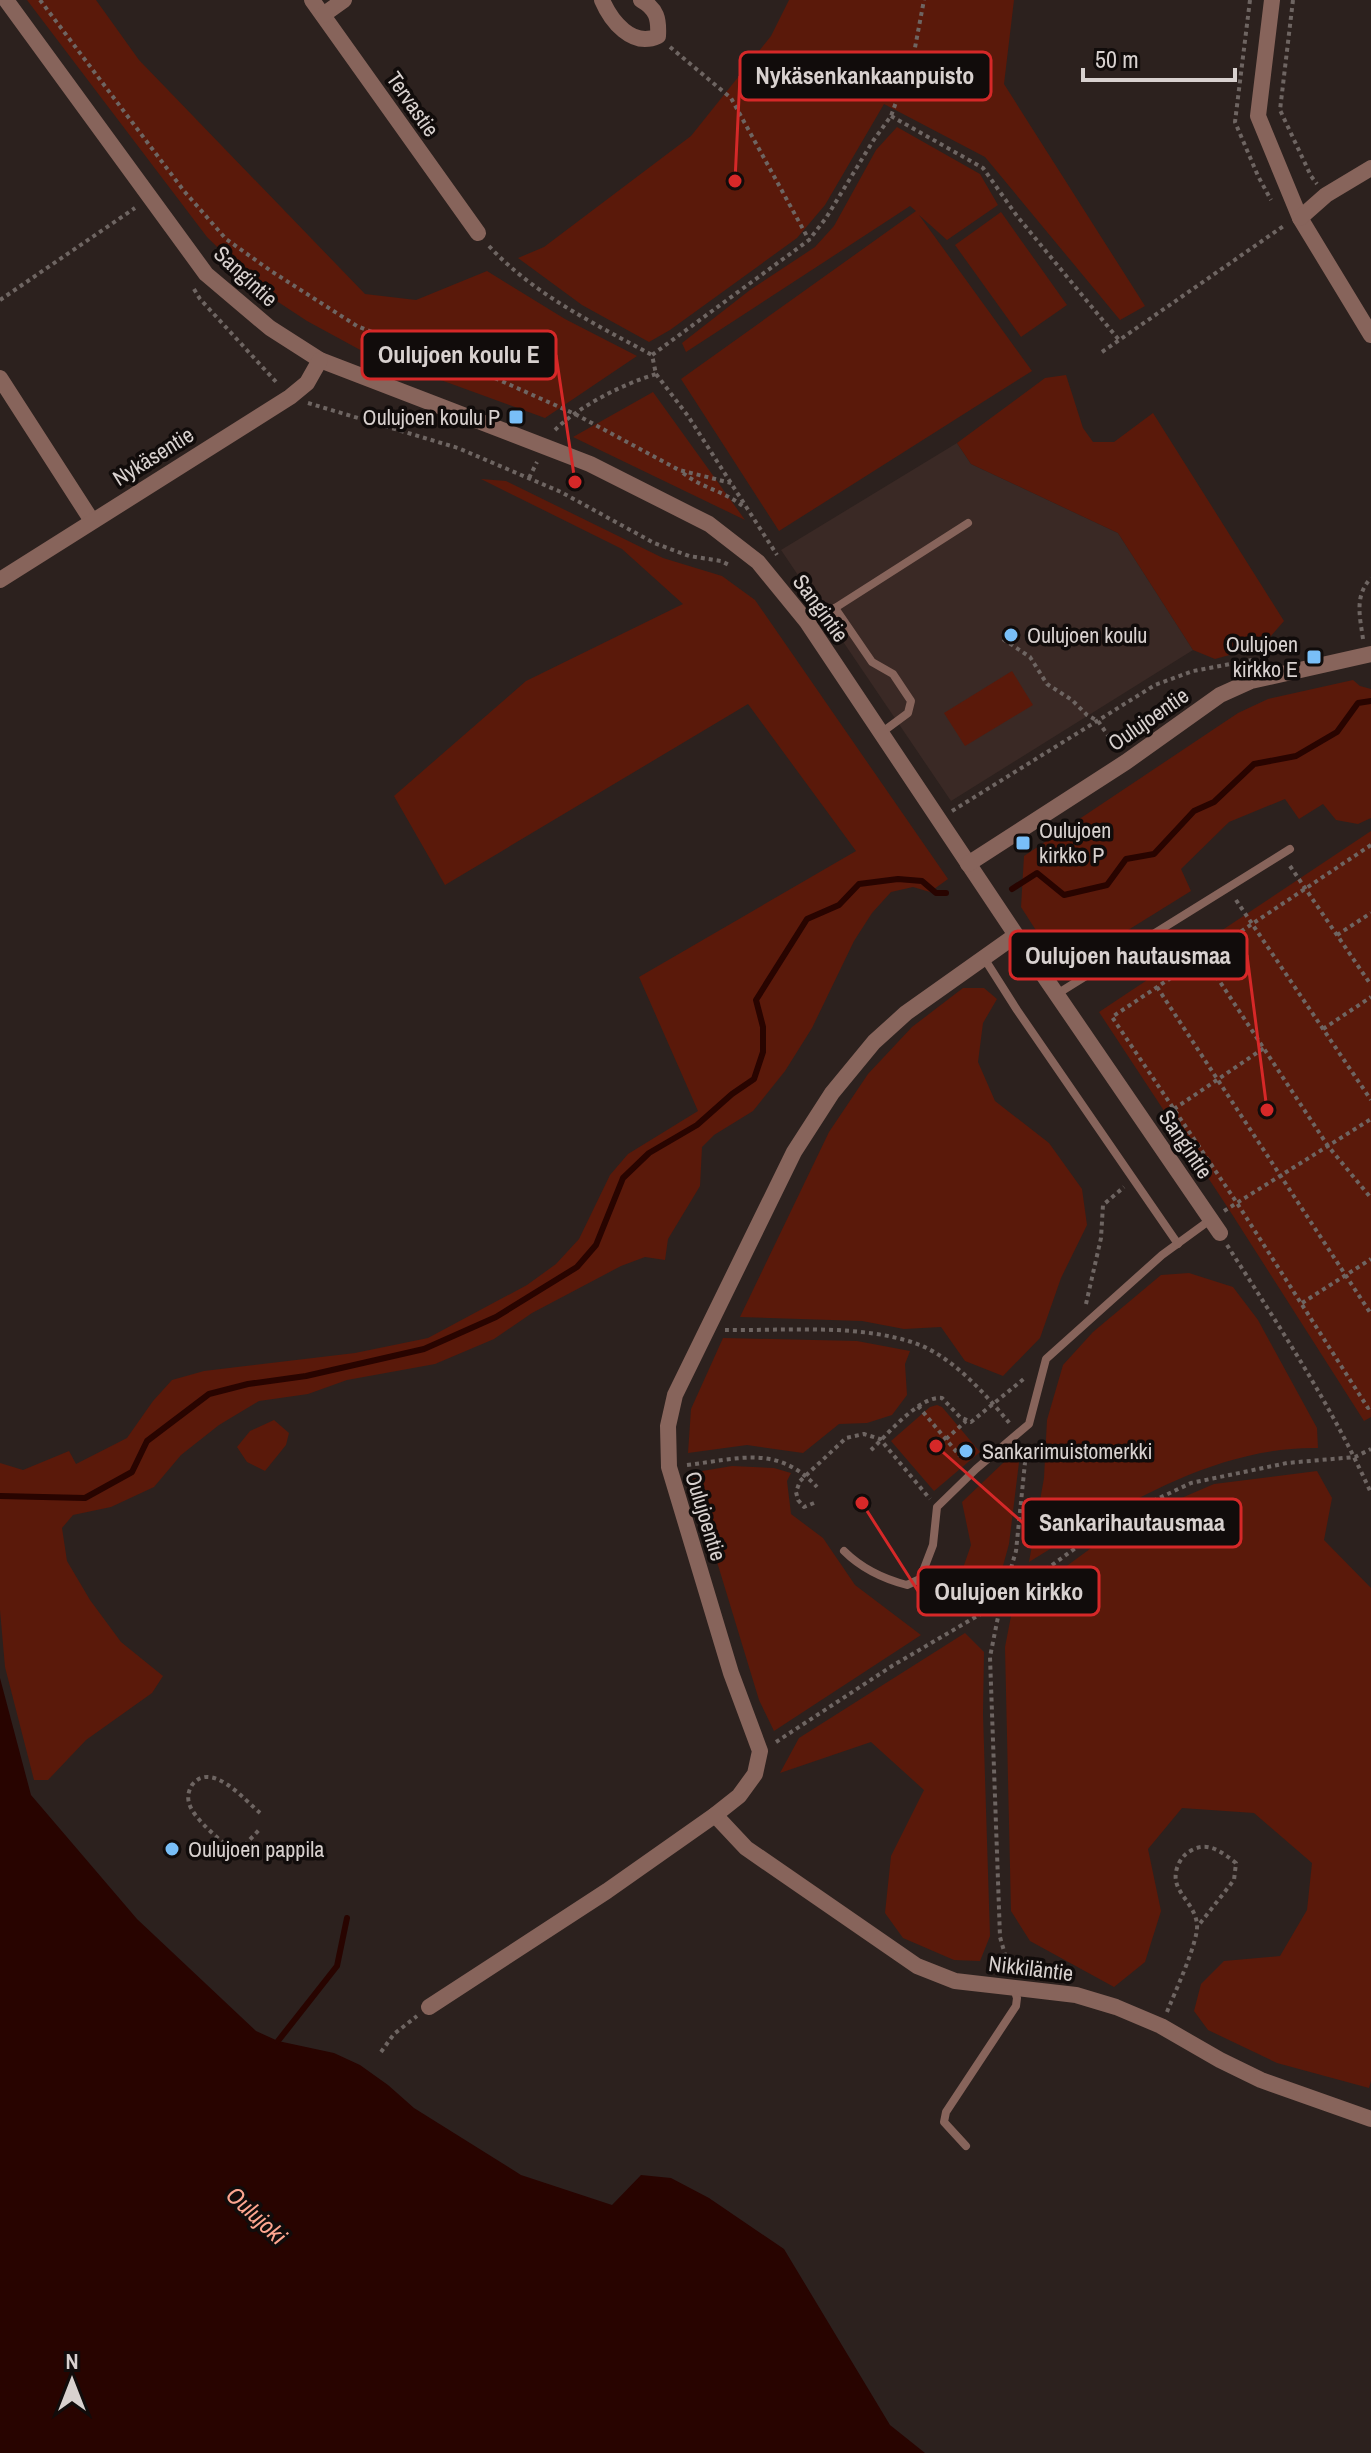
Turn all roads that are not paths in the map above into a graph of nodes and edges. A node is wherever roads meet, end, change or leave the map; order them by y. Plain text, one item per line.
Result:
1 (6, 0) edge
2 (312, 0) edge
3 (344, 0) edge
4 (602, 0) edge
5 (641, 0) edge
6 (1272, 0) edge
7 (323, 15) junction
8 (1371, 168) edge
9 (1303, 223) junction
10 (478, 233) road end
11 (1371, 335) edge
12 (320, 360) junction
13 (0, 378) edge
14 (92, 521) junction
15 (968, 523) dead end
16 (0, 580) edge
17 (835, 608) junction
18 (807, 622) junction
19 (1371, 654) edge
20 (881, 733) junction
21 (1286, 851) road end
22 (968, 864) junction
23 (1016, 935) junction
24 (984, 958) junction
25 (1057, 994) junction
26 (1215, 1227) joint
27 (1178, 1244) junction
28 (844, 1551) dead end
29 (715, 1815) junction
30 (1014, 1989) junction
31 (429, 2007) road end
32 (1371, 2119) edge
33 (966, 2146) dead end

1 - 12 street, Sangintie
2 - 7 street, Tervastie
3 - 7 street
4 - 5 street
6 - 9 street
7 - 10 street, Tervastie
8 - 9 street
9 - 11 street
12 - 14 street, Nykäsentie
12 - 18 street, Sangintie
13 - 14 street
14 - 16 street, Nykäsentie
15 - 17 lane
17 - 18 lane
17 - 20 lane
18 - 20 street, Sangintie
19 - 22 street, Oulujoentie
20 - 22 street, Sangintie
21 - 25 lane
22 - 23 street, Sangintie
23 - 24 street, Oulujoentie
23 - 25 street, Sangintie
24 - 27 lane
24 - 29 street, Oulujoentie
25 - 26 street, Sangintie
26 - 27 lane
27 - 28 lane
29 - 30 street, Nikkiläntie
29 - 31 street
30 - 32 street, Nikkiläntie
30 - 33 lane

